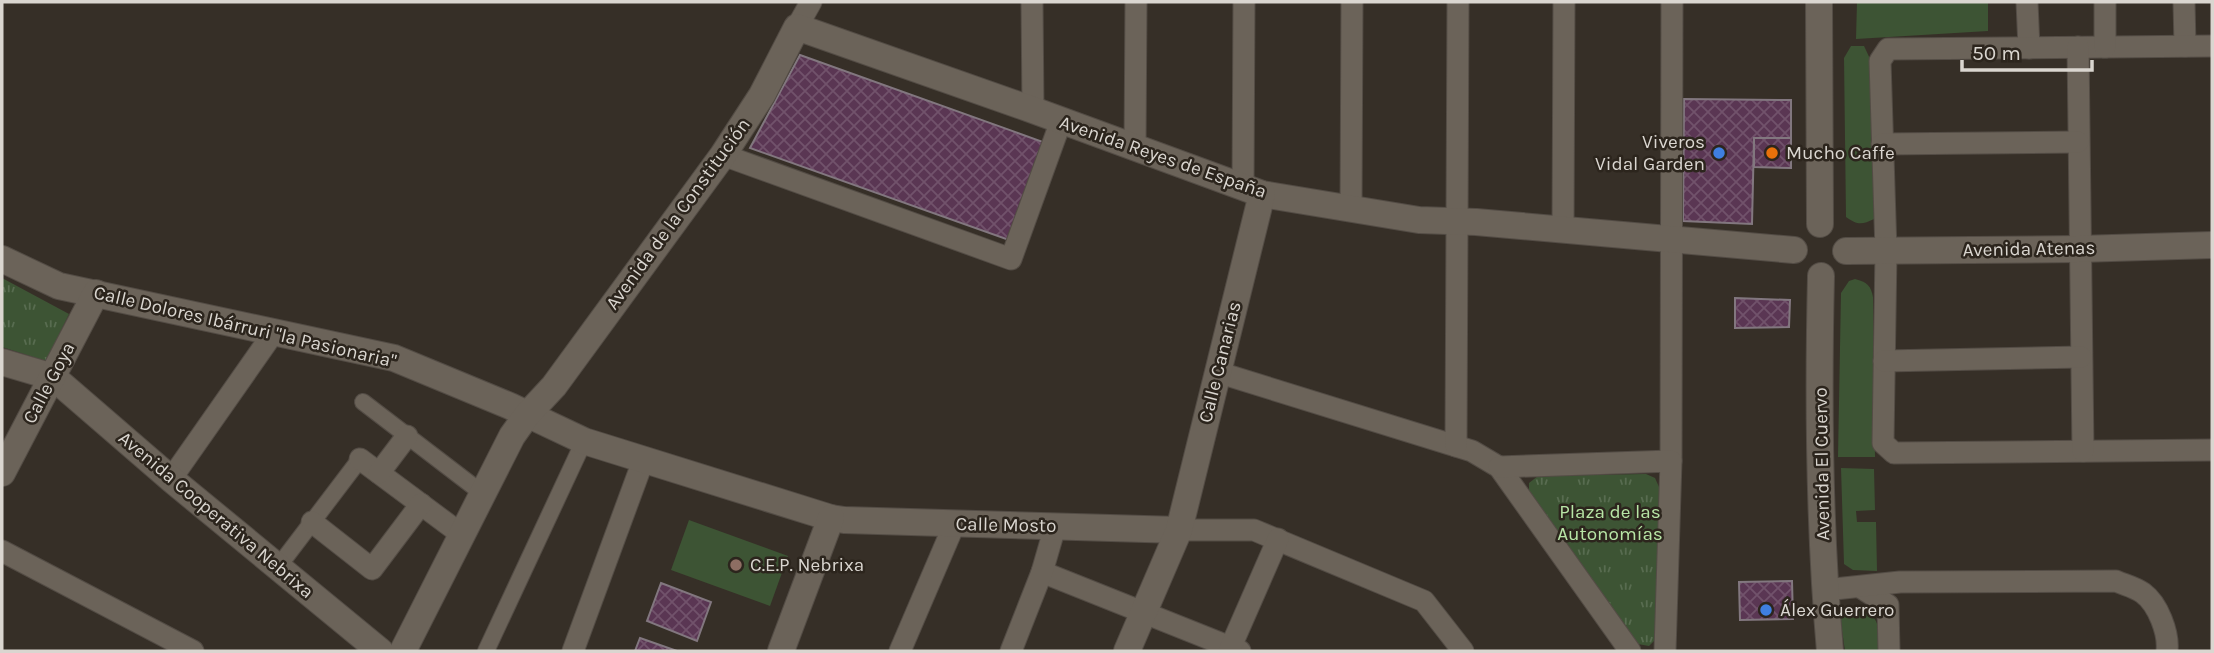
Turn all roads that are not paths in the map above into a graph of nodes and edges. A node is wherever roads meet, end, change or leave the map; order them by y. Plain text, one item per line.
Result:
1 (811, 2) edge
2 (1032, 2) edge
3 (1136, 2) edge
4 (1244, 2) edge
5 (1352, 2) edge
6 (1458, 2) edge
7 (1564, 2) edge
8 (1672, 2) edge
9 (1819, 2) edge
10 (2027, 2) edge
11 (2105, 2) edge
12 (2184, 2) edge
13 (797, 27) junction
14 (2185, 46) junction
15 (2212, 46) edge
16 (2078, 47) junction
17 (2105, 47) junction
18 (2029, 48) junction
19 (1033, 110) junction
20 (1061, 121) junction
21 (2078, 142) junction
22 (1882, 144) junction
23 (1135, 148) junction
24 (723, 155) junction
25 (1253, 191) junction
26 (1351, 209) junction
27 (1458, 222) junction
28 (1820, 224) junction
29 (1563, 230) junction
30 (1672, 239) junction
31 (2212, 245) edge
32 (2079, 249) junction
33 (1794, 250) junction
34 (1846, 251) junction
35 (1886, 251) junction
36 (2, 259) edge
37 (1821, 276) junction
38 (96, 293) junction
39 (275, 332) junction
40 (2081, 357) junction
41 (1884, 361) junction
42 (2, 362) edge
43 (1217, 372) junction
44 (53, 377) junction
45 (363, 402) dead end
46 (527, 415) junction
47 (407, 436) junction
48 (584, 441) junction
49 (1456, 446) junction
50 (2212, 450) edge
51 (2083, 451) junction
52 (360, 459) joint
53 (643, 461) junction
54 (1671, 461) junction
55 (1499, 467) junction
56 (2, 473) edge
57 (379, 473) junction
58 (171, 479) junction
59 (482, 493) junction
60 (421, 504) junction
61 (831, 518) junction
62 (312, 522) junction
63 (954, 525) junction
64 (1055, 527) junction
65 (1179, 530) junction
66 (461, 534) junction
67 (1278, 539) junction
68 (2, 551) edge
69 (278, 567) junction
70 (1042, 572) junction
71 (1900, 582) junction
72 (1860, 587) junction
73 (1825, 590) junction
74 (1888, 605) junction
75 (1144, 613) junction
76 (179, 648) edge
77 (1233, 650) edge
78 (380, 651) edge
79 (403, 651) edge
80 (486, 651) edge
81 (573, 651) edge
82 (781, 651) edge
83 (900, 651) edge
84 (1011, 651) edge
85 (1128, 651) edge
86 (1463, 651) edge
87 (1630, 651) edge
88 (1665, 651) edge
89 (1830, 651) edge
90 (1889, 651) edge
91 (2167, 651) edge

1 - 13 street, Avenida de la Constitución
2 - 19 street
3 - 23 street
4 - 25 street
5 - 26 street
6 - 27 street
7 - 29 street
8 - 30 street
9 - 28 street
10 - 18 street
11 - 17 street
12 - 14 street
13 - 19 street, Avenida Reyes de España
13 - 24 street, Avenida de la Constitución
14 - 15 street
14 - 17 street
16 - 17 street
16 - 18 street
16 - 21 street
18 - 22 street
19 - 20 street, Avenida Reyes de España
20 - 23 street, Avenida Reyes de España
20 - 24 street
21 - 22 street
21 - 32 street
22 - 35 street
23 - 25 street, Avenida Reyes de España
24 - 46 street, Avenida de la Constitución
25 - 26 street, Avenida Reyes de España
25 - 43 street, Calle Canarias
26 - 27 street, Avenida Reyes de España
27 - 29 street, Avenida Reyes de España
27 - 49 street
28 - 33 street
28 - 34 street
29 - 30 street, Avenida Reyes de España
30 - 33 street, Avenida Reyes de España
30 - 54 street
31 - 32 street, Avenida Atenas
32 - 35 street, Avenida Atenas
32 - 40 street
33 - 37 street
34 - 35 street, Avenida Atenas
34 - 37 street
35 - 41 street
36 - 38 street, Calle Dolores Ibárruri "la Pasionaria"
37 - 73 street, Avenida El Cuervo
38 - 39 street, Calle Dolores Ibárruri "la Pasionaria"
38 - 44 street, Calle Goya
39 - 46 street, Calle Dolores Ibárruri "la Pasionaria"
39 - 58 street
40 - 41 street
40 - 51 street
41 - 51 street
42 - 44 street
43 - 49 street
43 - 65 street, Calle Canarias
44 - 56 street, Calle Goya
44 - 58 street, Avenida Cooperativa Nebrixa
45 - 47 street
46 - 48 street, Calle Mosto
46 - 59 street, Avenida de la Constitución
47 - 57 street
47 - 59 street
48 - 53 street, Calle Mosto
48 - 80 street
49 - 55 street
50 - 51 street
52 - 57 street
52 - 62 street
53 - 61 street, Calle Mosto
53 - 81 street
54 - 55 street
54 - 88 street
55 - 87 street
57 - 60 street
58 - 69 street, Avenida Cooperativa Nebrixa
59 - 66 street, Avenida de la Constitución
60 - 62 street
60 - 66 street
61 - 63 street, Calle Mosto
61 - 82 street
62 - 69 street
63 - 64 street, Calle Mosto
63 - 83 street
64 - 65 street, Calle Mosto
64 - 70 street
65 - 67 street, Calle Mosto
65 - 75 street, Calle Canarias
66 - 79 street, Avenida de la Constitución
67 - 77 street
67 - 86 street, Calle Mosto
68 - 76 street
69 - 78 street, Avenida Cooperativa Nebrixa
70 - 75 street
70 - 84 street
71 - 72 street
71 - 74 street
71 - 91 street
72 - 73 street
72 - 74 street
73 - 89 street, Avenida El Cuervo
74 - 90 street
75 - 77 street
75 - 85 street, Calle Canarias

